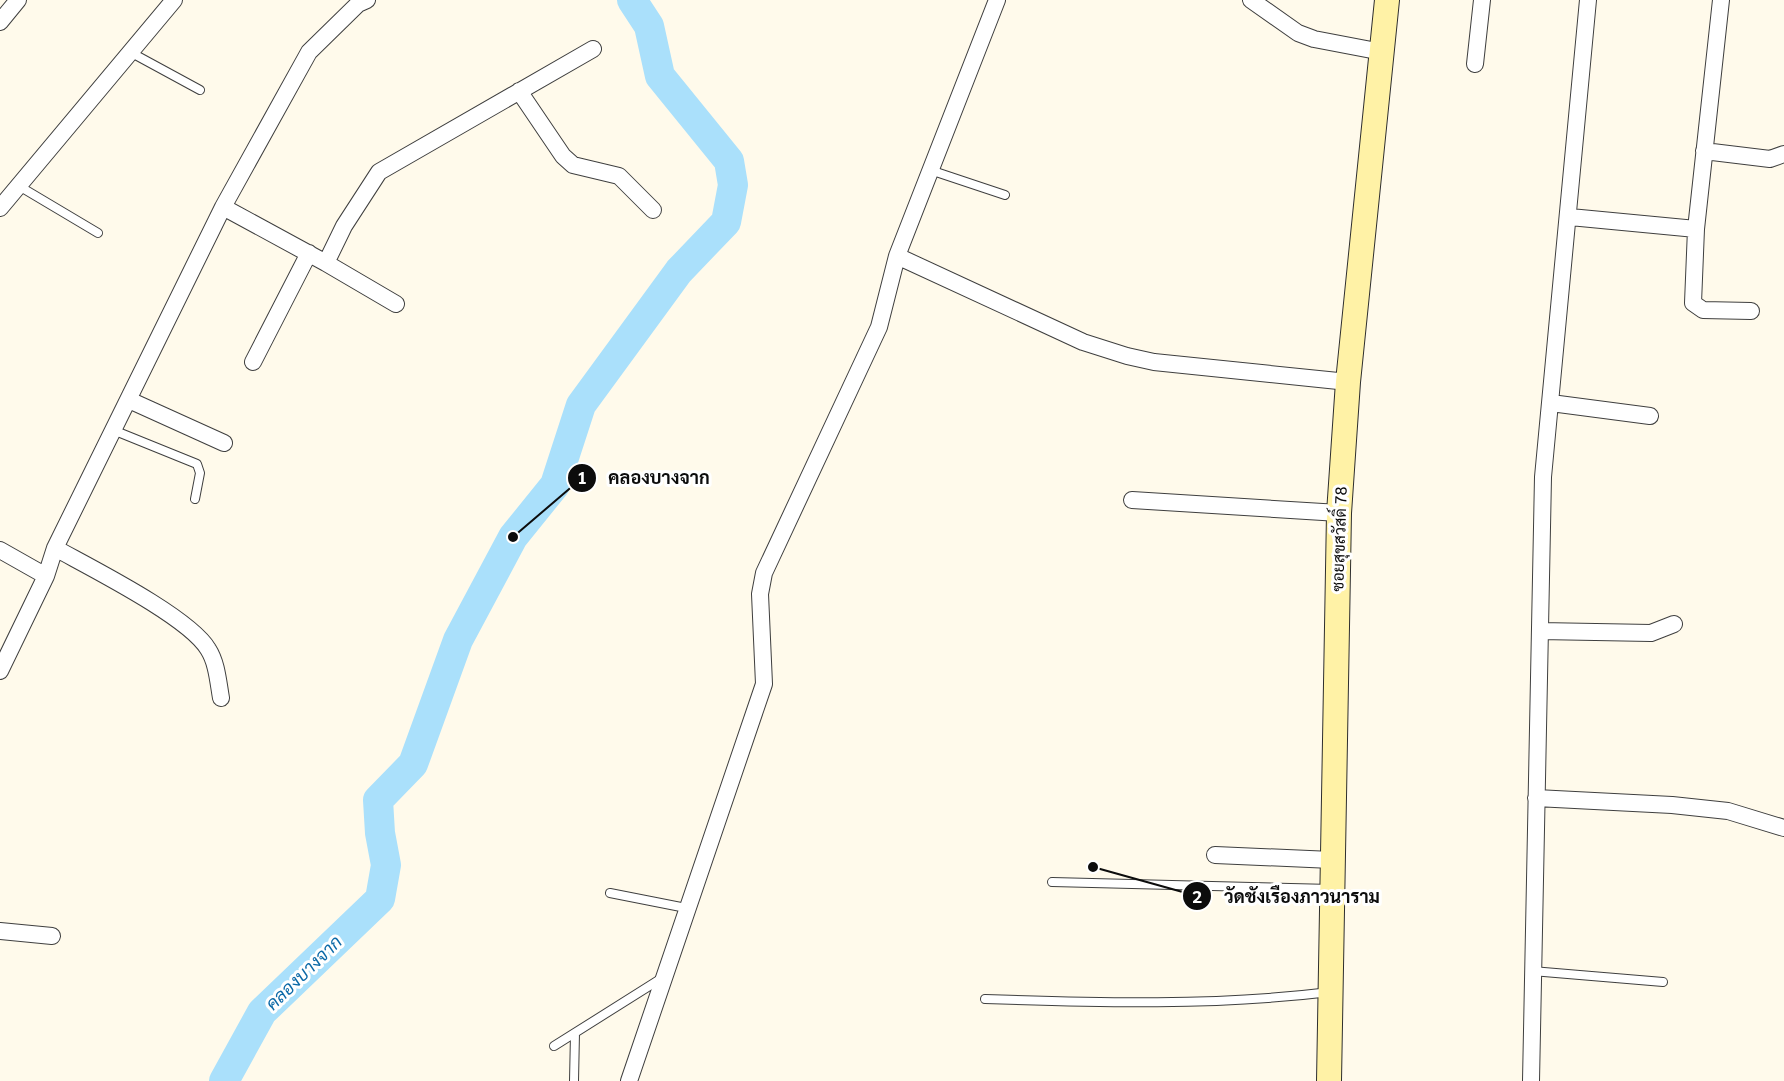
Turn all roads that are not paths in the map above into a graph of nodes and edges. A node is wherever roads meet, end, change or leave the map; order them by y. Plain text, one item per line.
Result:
1 (18, 0) edge
2 (368, 0) edge
3 (997, 0) edge
4 (1251, 0) edge
5 (1387, 0) edge
6 (1482, 0) edge
7 (1588, 0) edge
8 (1721, 0) edge
9 (176, 1) edge
10 (0, 22) edge
11 (593, 49) dead end
12 (130, 52) junction
13 (1382, 52) junction
14 (1475, 64) dead end
15 (200, 90) dead end
16 (519, 91) junction
17 (1704, 151) junction
18 (1784, 154) edge
19 (930, 170) junction
20 (19, 186) junction
21 (1005, 195) dead end
22 (223, 207) junction
23 (0, 208) edge
24 (653, 210) dead end
25 (1570, 217) junction
26 (1696, 229) junction
27 (98, 233) dead end
28 (309, 253) junction
29 (897, 256) junction
30 (326, 263) junction
31 (396, 304) dead end
32 (1751, 311) dead end
33 (254, 362) dead end
34 (1348, 382) junction
35 (129, 400) junction
36 (1551, 403) junction
37 (1650, 416) dead end
38 (113, 430) junction
39 (224, 443) dead end
40 (195, 499) dead end
41 (1132, 500) dead end
42 (1339, 513) junction
43 (55, 548) junction
44 (0, 550) edge
45 (46, 576) junction
46 (1674, 624) dead end
47 (1540, 631) junction
48 (0, 671) edge
49 (221, 698) dead end
50 (1536, 798) junction
51 (1784, 828) edge
52 (1215, 855) dead end
53 (1332, 860) junction
54 (1052, 882) dead end
55 (1332, 890) junction
56 (610, 893) dead end
57 (686, 908) junction
58 (0, 931) edge
59 (52, 936) dead end
60 (1532, 971) junction
61 (664, 976) junction
62 (1663, 982) dead end
63 (1330, 992) junction
64 (985, 999) dead end
65 (575, 1033) junction
66 (554, 1046) dead end
67 (573, 1081) edge
68 (629, 1081) edge
69 (1329, 1081) edge
70 (1531, 1081) edge

1 - 10 street
2 - 22 street
3 - 19 street
4 - 13 street
5 - 13 street, ซอยสุขสวัสดิ์ 78
6 - 14 street
7 - 25 street
8 - 17 street
9 - 12 street
11 - 16 street
12 - 15 lane
12 - 20 street
13 - 34 street, ซอยสุขสวัสดิ์ 78
16 - 24 street
16 - 30 street
17 - 18 street
17 - 26 street
19 - 21 lane
19 - 29 street
20 - 23 street
20 - 27 lane
22 - 28 street
22 - 35 street
25 - 26 street
25 - 36 street
26 - 32 street
28 - 30 street
28 - 33 street
29 - 34 street
29 - 57 street
30 - 31 street
34 - 42 street, ซอยสุขสวัสดิ์ 78
35 - 38 street
35 - 39 street
36 - 37 street
36 - 47 street
38 - 40 lane
38 - 43 street
41 - 42 street
42 - 53 street, ซอยสุขสวัสดิ์ 78
43 - 45 street
43 - 49 street
44 - 45 street
45 - 48 street
46 - 47 street
47 - 50 street
50 - 51 street
50 - 60 street
52 - 53 street
53 - 55 street, ซอยสุขสวัสดิ์ 78
54 - 55 lane
55 - 63 street, ซอยสุขสวัสดิ์ 78
56 - 57 lane
57 - 61 street
58 - 59 street
60 - 62 lane
60 - 70 street
61 - 65 lane
61 - 68 street
63 - 64 lane
63 - 69 street, ซอยสุขสวัสดิ์ 78
65 - 66 lane
65 - 67 lane

